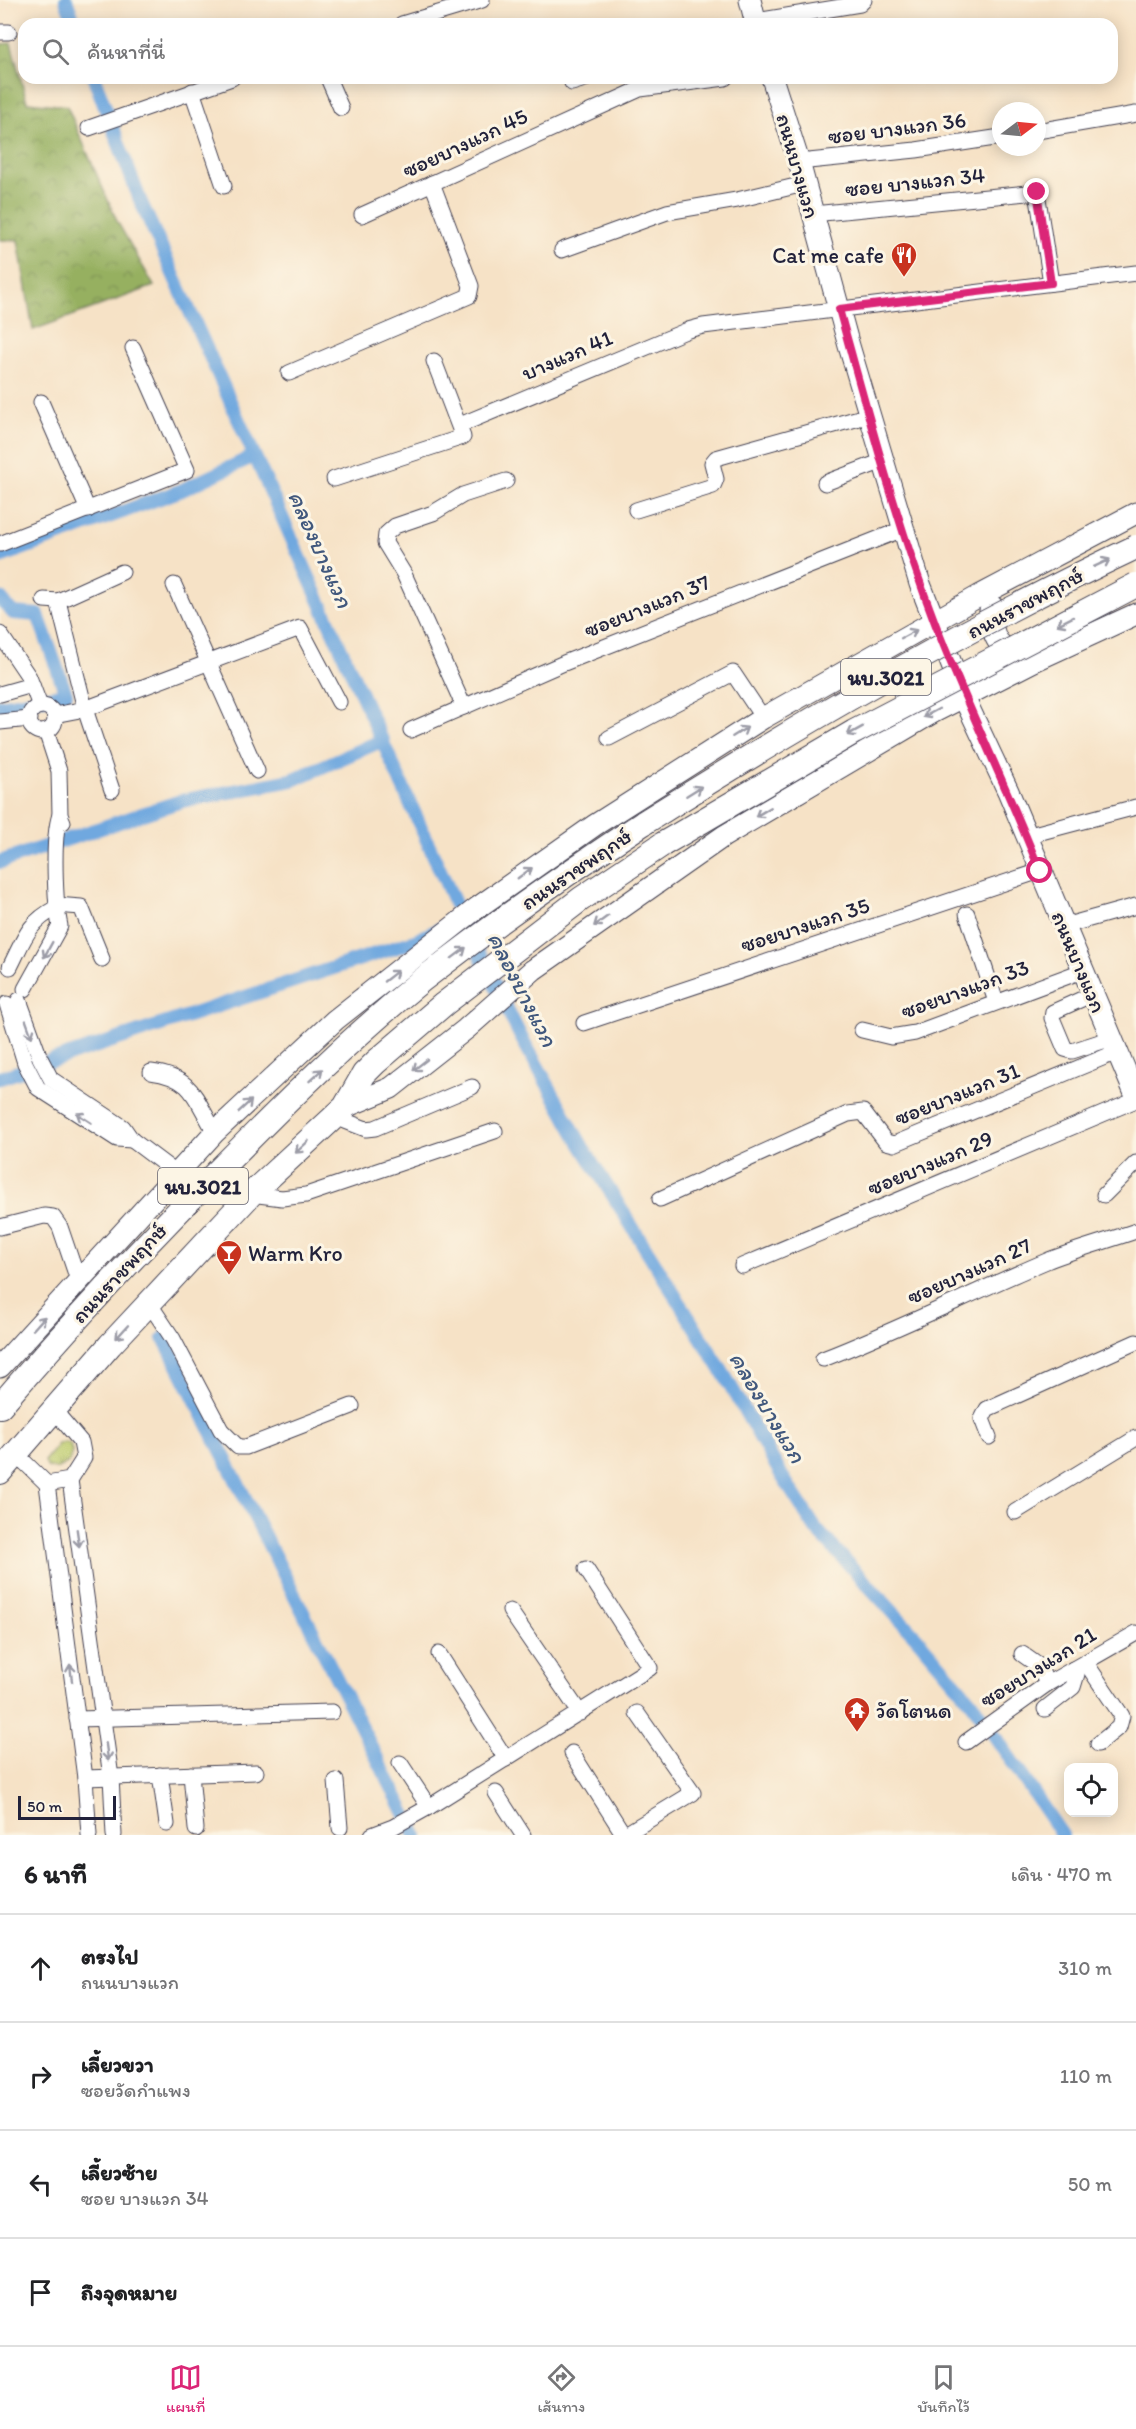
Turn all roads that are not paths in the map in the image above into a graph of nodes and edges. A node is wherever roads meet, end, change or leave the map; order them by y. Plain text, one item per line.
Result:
1 (482, 0) edge
2 (750, 0) edge
3 (864, 0) edge
4 (422, 18) edge
5 (755, 18) edge
6 (779, 18) edge
7 (215, 84) edge
8 (330, 84) edge
9 (679, 84) edge
10 (774, 84) edge
11 (192, 92) junction
12 (340, 108) dead end
13 (1136, 114) edge
14 (89, 128) dead end
15 (1046, 129) edge
16 (992, 137) edge
17 (799, 162) junction
18 (432, 183) junction
19 (804, 184) junction
20 (224, 186) dead end
21 (813, 214) junction
22 (362, 215) dead end
23 (562, 250) dead end
24 (1136, 273) edge
25 (1051, 283) junction
26 (839, 309) junction
27 (133, 348) dead end
28 (434, 361) dead end
29 (289, 373) dead end
30 (41, 402) dead end
31 (870, 415) junction
32 (460, 425) junction
33 (883, 461) junction
34 (334, 479) dead end
35 (506, 481) dead end
36 (825, 483) dead end
37 (88, 510) junction
38 (636, 510) dead end
39 (1136, 513) edge
40 (903, 529) junction
41 (0, 544) edge
42 (1136, 547) edge
43 (1056, 556) junction
44 (122, 572) dead end
45 (174, 585) dead end
46 (1136, 585) edge
47 (1136, 614) edge
48 (934, 621) junction
49 (0, 634) edge
50 (1092, 634) junction
51 (207, 662) junction
52 (858, 662) junction
53 (32, 685) junction
54 (0, 694) edge
55 (964, 696) junction
56 (339, 702) dead end
57 (40, 706) junction
58 (464, 707) junction
59 (85, 709) junction
60 (54, 715) junction
61 (763, 718) junction
62 (30, 719) junction
63 (0, 722) edge
64 (411, 730) dead end
65 (46, 731) junction
66 (898, 731) junction
67 (609, 738) dead end
68 (257, 771) dead end
69 (112, 790) dead end
70 (1136, 807) edge
71 (1026, 836) junction
72 (1040, 871) junction
73 (1136, 906) edge
74 (56, 907) junction
75 (967, 914) dead end
76 (1064, 926) junction
77 (102, 959) dead end
78 (5, 968) edge
79 (1082, 971) junction
80 (1093, 994) junction
81 (13, 999) edge
82 (996, 1002) junction
83 (584, 1023) dead end
84 (862, 1030) dead end
85 (1115, 1045) junction
86 (151, 1072) dead end
87 (472, 1087) dead end
88 (1136, 1098) edge
89 (340, 1112) junction
90 (495, 1131) dead end
91 (215, 1132) junction
92 (132, 1140) junction
93 (1136, 1163) edge
94 (176, 1173) junction
95 (251, 1194) junction
96 (1104, 1196) dead end
97 (660, 1199) dead end
98 (0, 1227) edge
99 (1136, 1231) edge
100 (742, 1266) dead end
101 (78, 1280) junction
102 (149, 1303) junction
103 (1136, 1342) edge
104 (823, 1359) dead end
105 (0, 1367) edge
106 (0, 1406) edge
107 (352, 1406) dead end
108 (53, 1409) junction
109 (989, 1437) dead end
110 (1136, 1438) edge
111 (15, 1453) junction
112 (0, 1472) edge
113 (70, 1480) junction
114 (47, 1484) junction
115 (1015, 1512) dead end
116 (586, 1569) dead end
117 (510, 1611) dead end
118 (1136, 1633) edge
119 (440, 1654) dead end
120 (1022, 1654) dead end
121 (1079, 1666) junction
122 (1047, 1684) junction
123 (1045, 1708) dead end
124 (332, 1712) dead end
125 (579, 1713) junction
126 (637, 1713) dead end
127 (102, 1718) junction
128 (77, 1719) junction
129 (966, 1742) dead end
130 (1098, 1744) dead end
131 (572, 1753) dead end
132 (506, 1759) junction
133 (400, 1763) dead end
134 (256, 1772) dead end
135 (191, 1774) junction
136 (160, 1775) junction
137 (111, 1777) junction
138 (85, 1778) junction
139 (336, 1781) dead end
140 (496, 1793) dead end
141 (423, 1810) junction
142 (167, 1824) dead end
143 (196, 1829) dead end
144 (338, 1833) edge
145 (89, 1835) edge
146 (114, 1835) edge
147 (372, 1835) edge
148 (523, 1835) edge
149 (624, 1835) edge

1 - 4 street
2 - 5 main road
3 - 6 street
7 - 11 street
8 - 12 street
9 - 18 street, ซอยบางแวก 45
10 - 17 main road, ถนนบางแวก
11 - 14 street
11 - 20 street
13 - 15 street
16 - 17 street, ซอย บางแวก 36
17 - 19 main road, ถนนบางแวก
18 - 22 street, ซอยบางแวก 45
18 - 29 street
19 - 21 main road, ถนนบางแวก
19 - 23 street
21 - 25 street, ซอย บางแวก 34
21 - 26 main road, ถนนบางแวก
24 - 25 street, บางแวก 41
25 - 26 street, บางแวก 41
26 - 31 main road, ถนนบางแวก
26 - 32 street, บางแวก 41
27 - 37 street
28 - 32 street
30 - 37 street
31 - 33 main road, ถนนบางแวก
31 - 38 street
32 - 34 street, บางแวก 41
33 - 36 street
33 - 40 main road, ถนนบางแวก
35 - 58 street
37 - 41 street
39 - 43 main road, ถนนราชพฤกษ์ / นบ.3021
40 - 48 main road, ถนนบางแวก
40 - 58 street, ซอยบางแวก 37
106 -> 42 main road, ถนนราชพฤกษ์ / นบ.3021, bridge
43 - 48 main road, ถนนราชพฤกษ์ / นบ.3021
43 - 50 main road
44 - 59 street
45 - 51 street
46 -> 89 main road, ถนนราชพฤกษ์ / นบ.3021, bridge
47 - 50 main road, ถนนราชพฤกษ์ / นบ.3021
52 -> 48 main road, ถนนราชพฤกษ์ / นบ.3021
48 - 55 main road, ถนนบางแวก
49 - 53 street
50 - 55 main road, ถนนราชพฤกษ์ / นบ.3021
51 - 56 street
51 - 59 street
51 - 68 street
52 - 61 main road, ถนนราชพฤกษ์ / นบ.3021
52 - 66 main road
53 - 54 street
53 - 57 street
55 -> 66 main road, ถนนราชพฤกษ์ / นบ.3021
55 - 71 main road, ถนนบางแวก
57 - 60 street
57 - 62 street
58 - 64 street, ซอยบางแวก 37
59 - 60 street
59 - 69 street
60 - 65 street
61 - 67 street
91 -> 61 main road, ถนนราชพฤกษ์ / นบ.3021
62 - 63 street
62 - 65 street
65 - 74 street
66 -> 89 main road, ถนนราชพฤกษ์ / นบ.3021
70 - 71 street
71 - 72 main road, ถนนบางแวก
72 - 76 main road, ถนนบางแวก
72 - 83 street, ซอยบางแวก 35
73 - 76 street
74 - 77 street
74 - 78 street
74 -> 81 street
75 - 82 street
76 - 79 main road, ถนนบางแวก
78 - 81 street
79 - 80 main road, ถนนบางแวก
79 - 82 street, ซอยบางแวก 33
80 - 85 main road, ถนนบางแวก
80 - 85 street
81 -> 92 street
92 -> 81 street
82 - 84 street, ซอยบางแวก 33
85 - 88 main road, ถนนบางแวก
85 - 97 street, ซอยบางแวก 31
86 - 91 street
87 - 89 street
88 - 100 street, ซอยบางแวก 29
89 -> 95 main road, ถนนราชพฤกษ์ / นบ.3021
90 - 95 street
91 - 94 main road, ถนนราชพฤกษ์ / นบ.3021
92 - 94 street
93 - 96 street
94 - 101 main road, ถนนราชพฤกษ์ / นบ.3021
95 - 102 main road, ถนนราชพฤกษ์ / นบ.3021
98 - 101 street
99 - 104 street, ซอยบางแวก 27
105 -> 101 main road, ถนนราชพฤกษ์ / นบ.3021
102 - 107 street
102 -> 108 main road, ถนนราชพฤกษ์ / นบ.3021
103 - 109 street
108 - 111 main road, ถนนราชพฤกษ์ / นบ.3021
108 - 113 street
110 - 115 street
111 - 112 main road, ถนนราชพฤกษ์ / นบ.3021
111 - 114 street
113 - 114 street
113 -> 127 street
128 -> 114 street
116 - 125 street
117 - 125 street
118 - 121 street, ซอยบางแวก 21
119 - 132 street
120 - 122 street
121 - 122 street, ซอยบางแวก 21
121 - 123 street
121 - 130 street
122 - 129 street, ซอยบางแวก 21
124 - 127 street
125 - 132 street
126 - 149 street
127 - 128 street
127 -> 137 street
128 - 138 street
131 - 149 street
132 - 141 street
133 - 141 street
134 - 135 street
135 - 136 street
135 - 143 street
136 - 137 street
136 - 142 street
137 - 138 street
137 - 146 street
138 - 145 street
139 - 144 street
140 - 148 street
141 - 147 street

